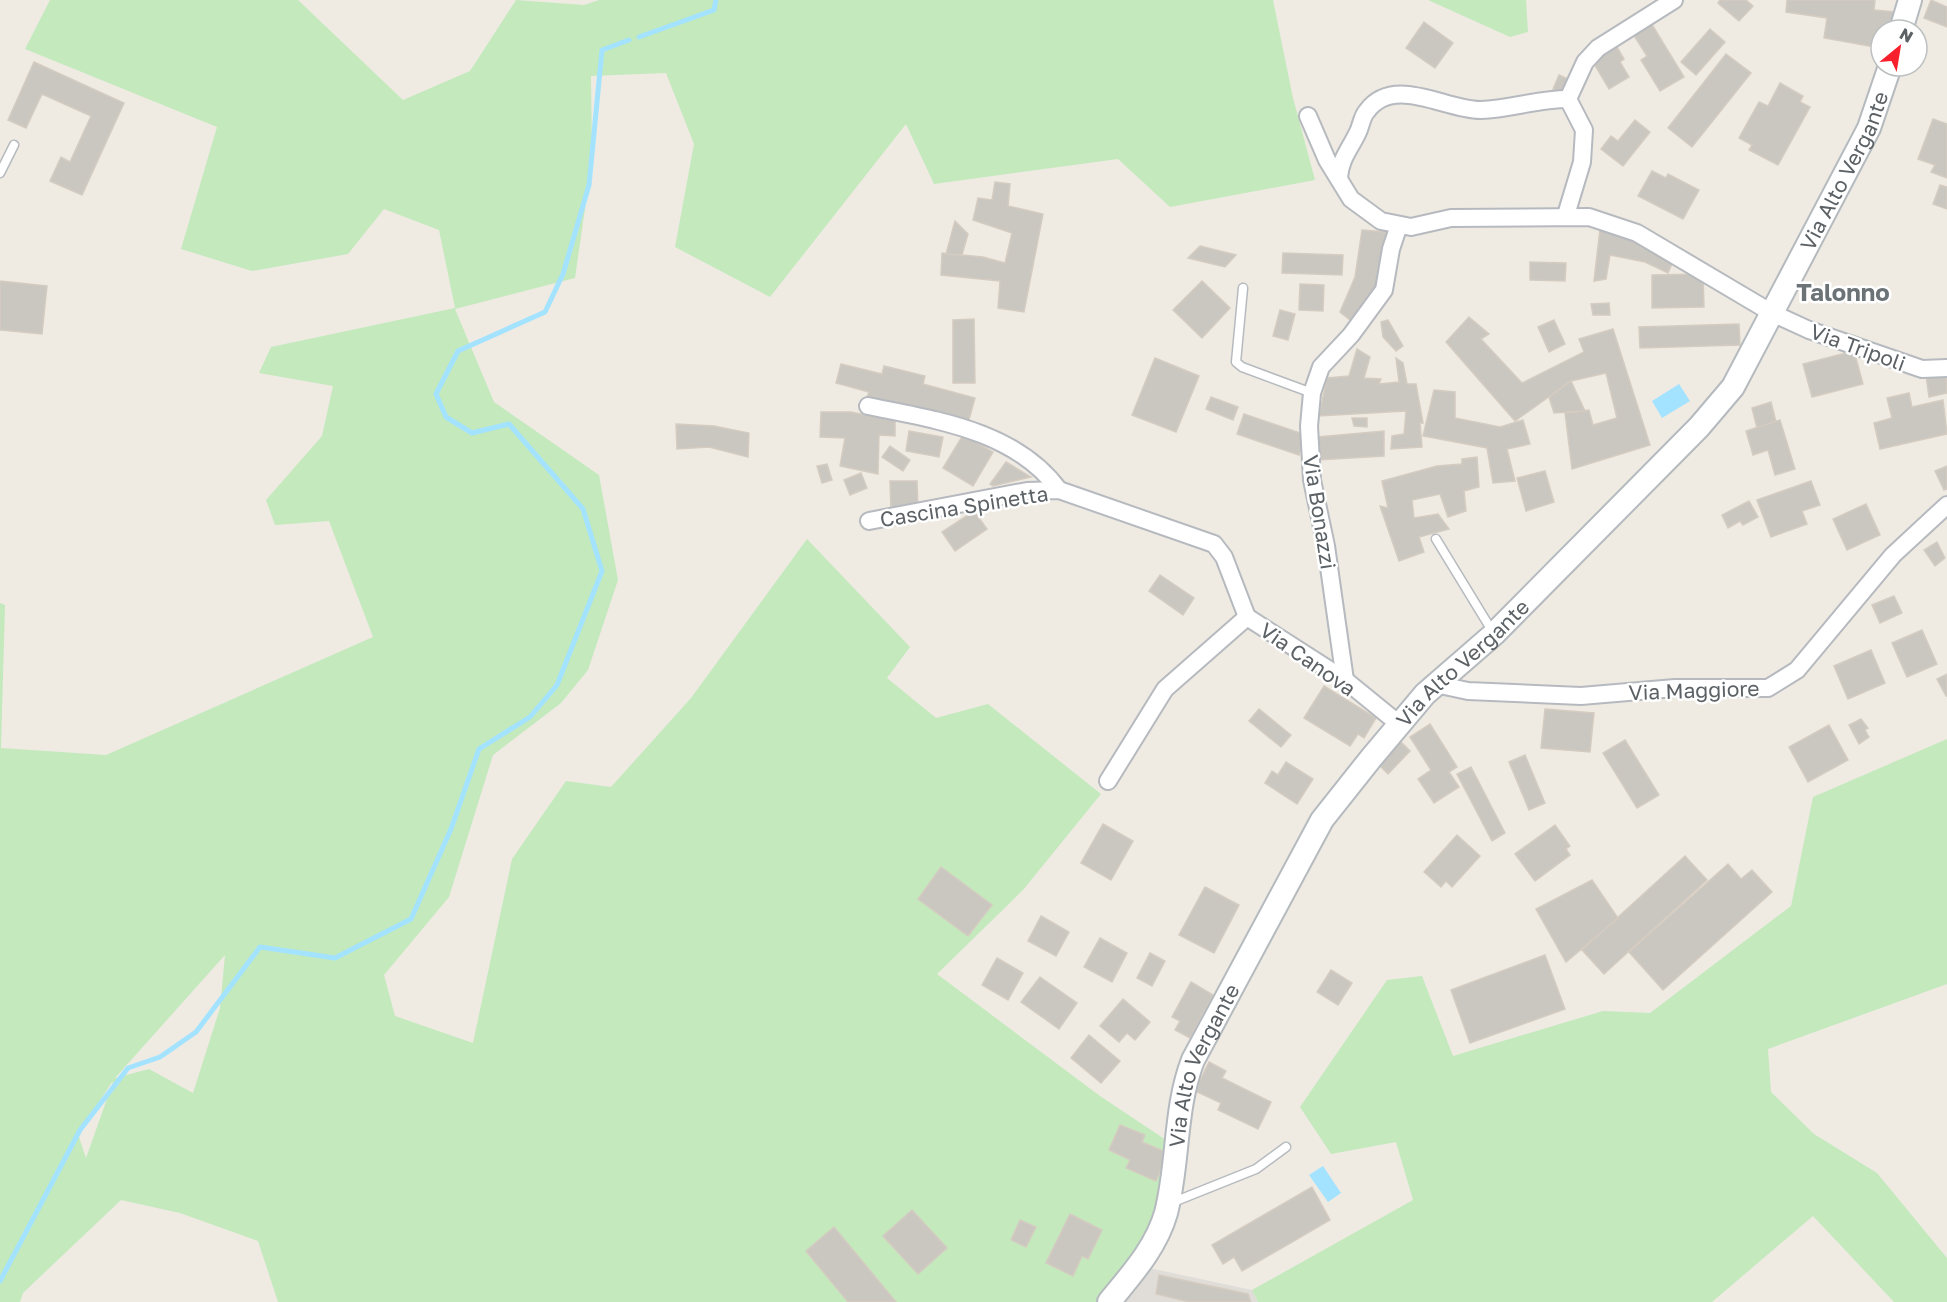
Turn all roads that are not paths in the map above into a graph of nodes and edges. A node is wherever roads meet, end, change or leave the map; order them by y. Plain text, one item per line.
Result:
1 (1674, 0) edge
2 (1910, 0) edge
3 (1905, 18) edge
4 (1886, 78) edge
5 (1568, 99) junction
6 (1308, 116) dead end
7 (14, 145) dead end
8 (0, 173) edge
9 (1338, 178) junction
10 (1566, 215) junction
11 (1399, 225) junction
12 (1243, 288) dead end
13 (1772, 313) junction
14 (1947, 368) edge
15 (1312, 393) junction
16 (867, 406) dead end
17 (1059, 490) junction
18 (1947, 505) edge
19 (869, 521) dead end
20 (1436, 539) dead end
21 (1247, 617) junction
22 (1494, 634) junction
23 (1345, 680) junction
24 (1440, 683) junction
25 (1399, 724) junction
26 (1108, 781) dead end
27 (1286, 1147) dead end
28 (1167, 1204) junction
29 (1109, 1302) edge

1 - 5 street
2 - 3 main road
4 - 13 main road, Via Alto Vergante
5 - 9 street
5 - 10 street
6 - 9 street
7 - 8 lane
9 - 11 street
10 - 11 street
10 - 13 street
11 - 15 street, Via Bonazzi
12 - 15 lane
13 - 14 street, Via Tripoli
13 - 22 main road, Via Alto Vergante
15 - 23 street, Via Bonazzi
16 - 17 street, Cascina Spinetta
17 - 19 street, Cascina Spinetta
17 - 21 street, Cascina Spinetta
18 - 24 street, Via Maggiore
20 - 22 lane
21 - 23 street, Via Canova
21 - 26 street, Via Canova
22 - 24 main road, Via Alto Vergante
23 - 25 street, Via Canova
24 - 25 main road, Via Alto Vergante
25 - 28 main road, Via Alto Vergante
27 - 28 lane
28 - 29 main road, Via Alto Vergante

